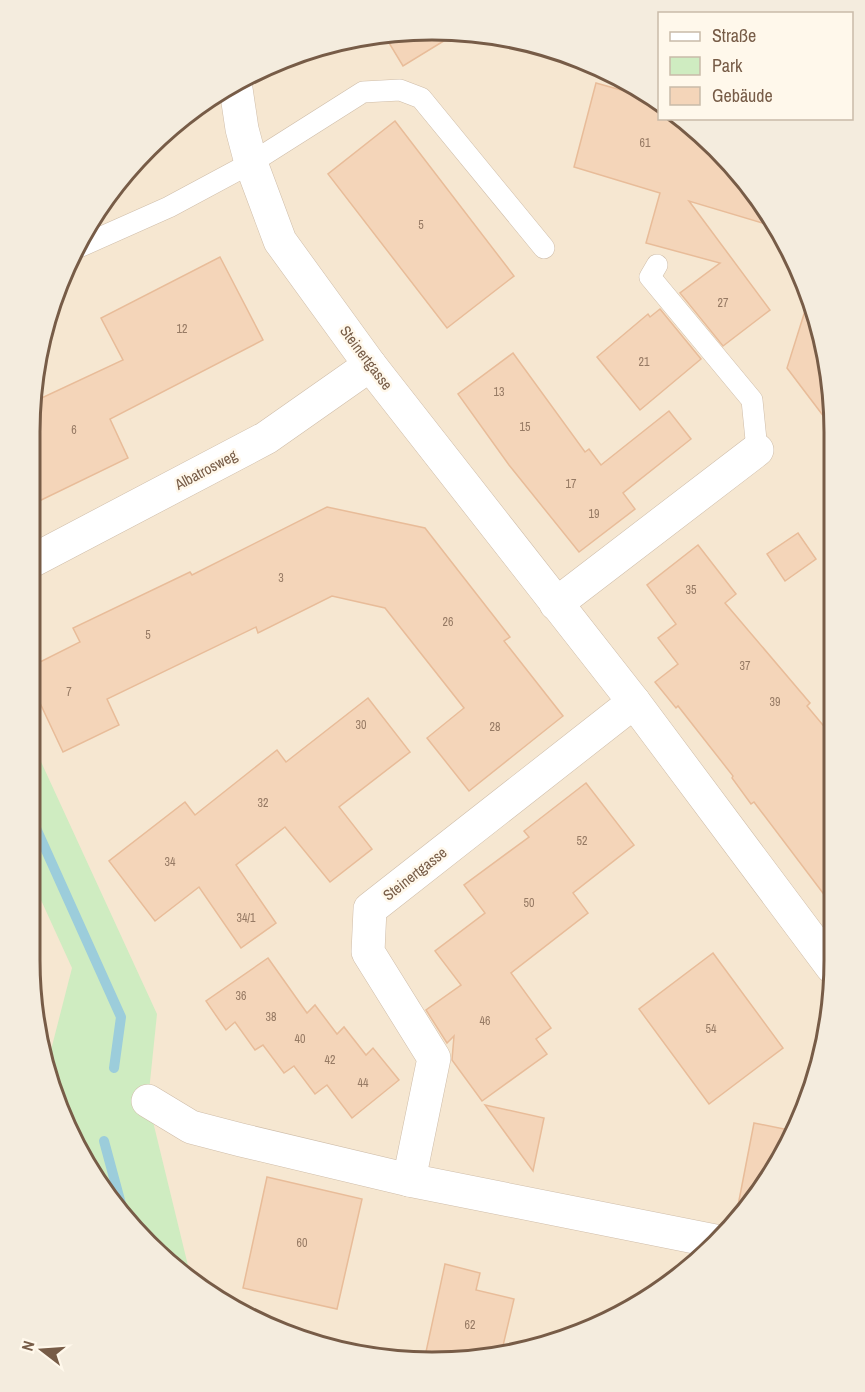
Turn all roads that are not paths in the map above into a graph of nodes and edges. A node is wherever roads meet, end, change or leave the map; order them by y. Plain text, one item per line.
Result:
1 (237, 93) edge
2 (251, 163) junction
3 (90, 242) edge
4 (544, 248) dead end
5 (657, 265) dead end
6 (370, 365) junction
7 (757, 450) joint
8 (40, 557) edge
9 (556, 604) junction
10 (634, 702) junction
11 (824, 956) edge
12 (148, 1101) dead end
13 (409, 1180) junction
14 (707, 1239) edge

1 - 2 street, Steinertgasse
2 - 3 lane
2 - 4 lane
2 - 6 street, Steinertgasse
5 - 7 lane
6 - 8 street, Albatrosweg
6 - 9 street, Steinertgasse
7 - 9 street
9 - 10 street, Steinertgasse
10 - 11 street, Steinertgasse
10 - 13 street, Steinertgasse
12 - 13 street
13 - 14 street

